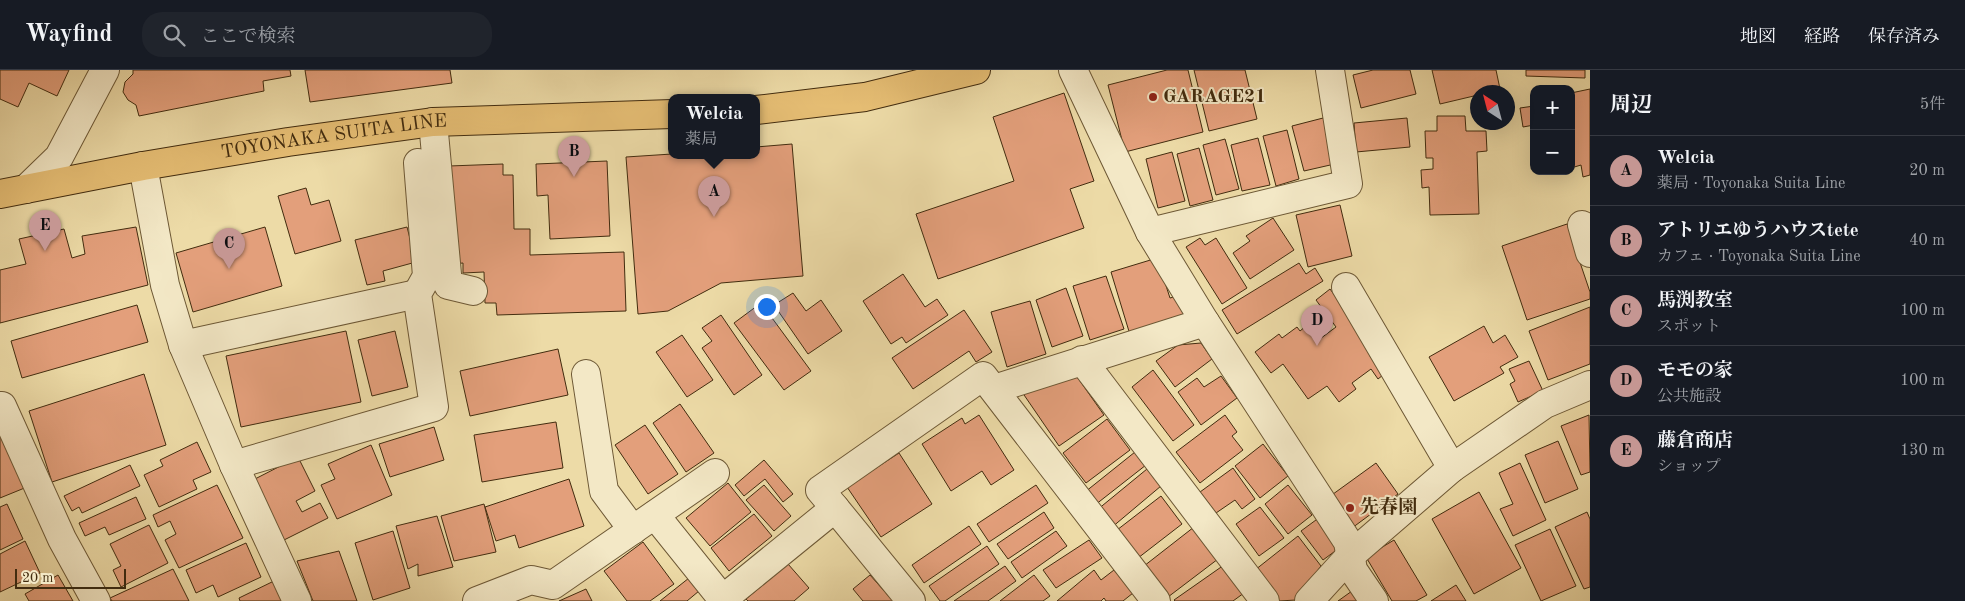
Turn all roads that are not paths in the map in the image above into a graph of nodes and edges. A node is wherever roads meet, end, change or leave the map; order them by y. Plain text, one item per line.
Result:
1 (105, 70) edge
2 (976, 70) edge
3 (1074, 70) edge
4 (1330, 70) edge
5 (760, 110) edge
6 (668, 114) edge
7 (433, 122) junction
8 (418, 163) dead end
9 (143, 166) junction
10 (26, 189) junction
11 (0, 194) edge
12 (1582, 225) dead end
13 (1150, 232) junction
14 (1590, 253) edge
15 (1346, 287) dead end
16 (473, 291) dead end
17 (417, 294) junction
18 (1205, 322) junction
19 (183, 345) junction
20 (1082, 360) junction
21 (586, 374) dead end
22 (1590, 385) edge
23 (994, 389) junction
24 (2, 406) dead end
25 (234, 465) junction
26 (1452, 468) junction
27 (715, 473) dead end
28 (834, 508) junction
29 (644, 522) junction
30 (1350, 556) junction
31 (723, 600) edge
32 (96, 601) edge
33 (297, 601) edge
34 (477, 601) edge
35 (911, 601) edge
36 (1156, 601) edge
37 (1264, 601) edge
38 (1309, 601) edge
39 (1374, 601) edge

1 - 10 street
2 - 5 main road
3 - 13 street
4 - 13 street
6 - 7 main road, TOYONAKA SUITA LINE
7 - 9 main road, TOYONAKA SUITA LINE
7 - 16 street
8 - 17 street
9 - 10 main road, TOYONAKA SUITA LINE
9 - 19 street
10 - 11 main road, TOYONAKA SUITA LINE
12 - 14 street
13 - 18 street
15 - 26 street
17 - 19 street
17 - 25 street
18 - 20 street
18 - 30 street
19 - 25 street
20 - 23 street
20 - 37 street
21 - 29 street
22 - 26 street
23 - 28 street
23 - 36 street
24 - 32 street
25 - 33 street
26 - 30 street
27 - 29 street
28 - 31 street
28 - 35 street
29 - 31 street
29 - 34 street
30 - 38 street
30 - 39 street

